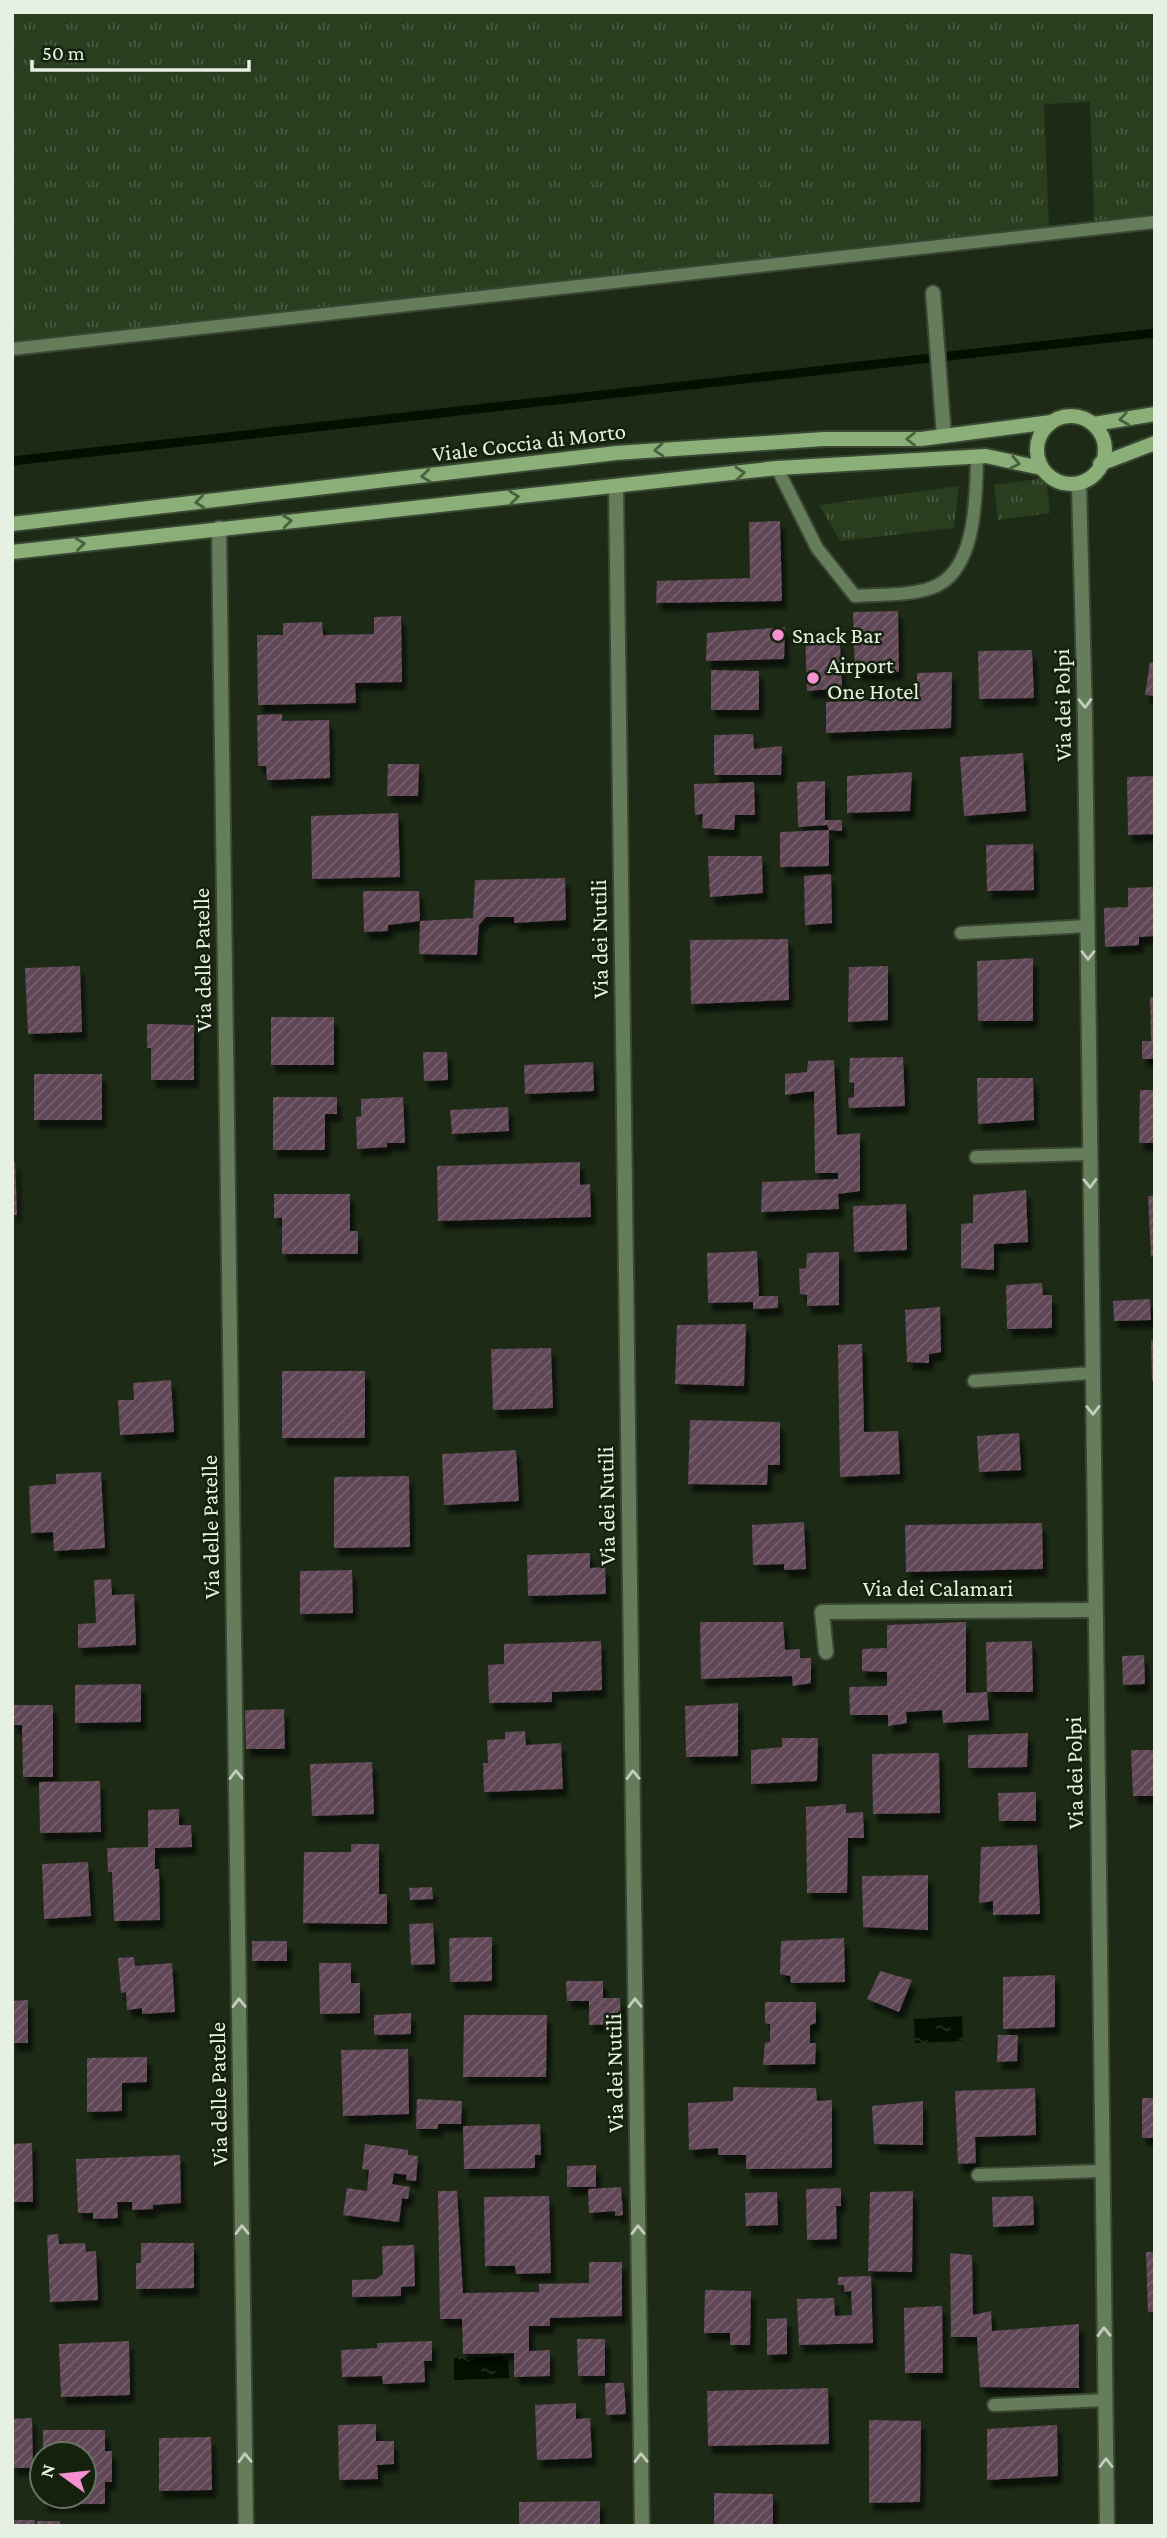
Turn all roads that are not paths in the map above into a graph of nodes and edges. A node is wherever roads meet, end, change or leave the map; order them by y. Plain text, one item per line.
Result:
1 (1155, 222) edge
2 (933, 293) dead end
3 (12, 349) edge
4 (1155, 414) edge
5 (1051, 422) junction
6 (1094, 424) junction
7 (944, 436) junction
8 (1155, 443) edge
9 (977, 457) junction
10 (1100, 464) junction
11 (777, 468) junction
12 (1041, 468) junction
13 (1079, 484) junction
14 (617, 486) junction
15 (12, 524) edge
16 (219, 528) junction
17 (12, 552) edge
18 (1087, 926) junction
19 (961, 933) dead end
20 (1090, 1154) junction
21 (976, 1157) dead end
22 (1092, 1373) junction
23 (974, 1381) dead end
24 (1095, 1610) junction
25 (826, 1652) dead end
26 (1101, 2171) junction
27 (978, 2175) dead end
28 (1105, 2400) junction
29 (994, 2404) dead end
30 (246, 2526) edge
31 (642, 2526) edge
32 (1107, 2526) edge

1 - 3 lane
2 - 7 street
4 -> 6 street
5 - 6 street
5 - 7 street, Viale Coccia di Morto
5 - 12 street
6 - 10 street
7 -> 15 street, Viale Coccia di Morto
8 - 10 street
9 - 11 street
9 - 11 lane
9 -> 12 street
10 - 13 street
14 -> 11 street
12 - 13 street
13 -> 18 street, Via dei Polpi
16 -> 14 street
31 -> 14 street, Via dei Nutili
17 -> 16 street
30 -> 16 street, Via delle Patelle
18 - 19 lane
18 -> 20 street, Via dei Polpi
20 - 21 lane
20 -> 22 street, Via dei Polpi
22 - 23 lane
22 -> 24 street, Via dei Polpi
24 - 25 street, Via dei Calamari
24 - 26 street, Via dei Polpi
26 - 27 lane
28 -> 26 street, Via dei Polpi
28 - 29 lane
32 -> 28 street, Via dei Polpi

